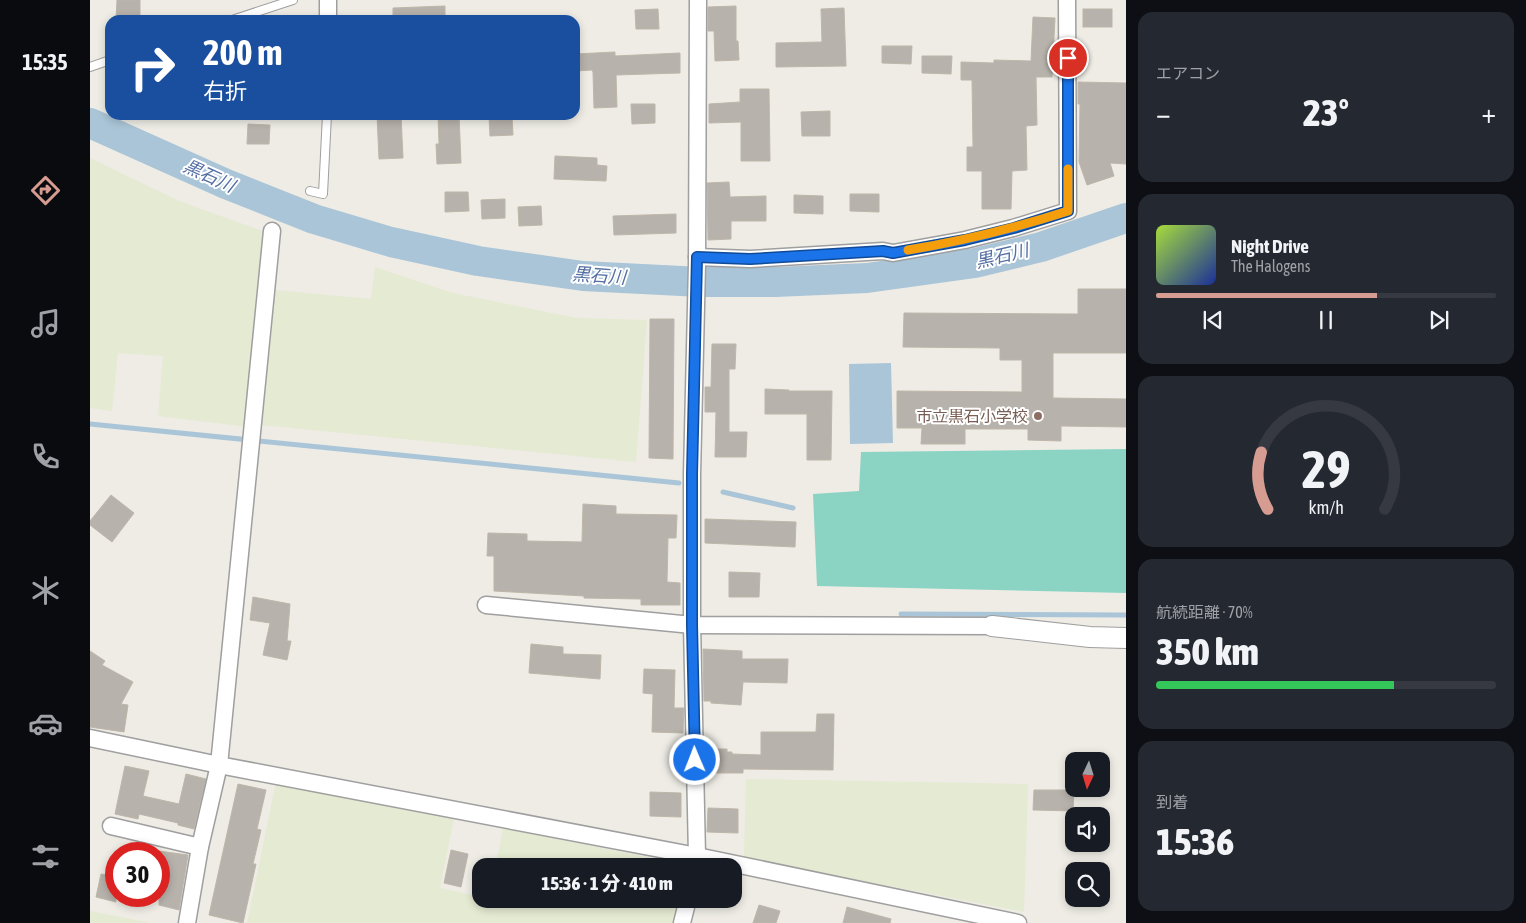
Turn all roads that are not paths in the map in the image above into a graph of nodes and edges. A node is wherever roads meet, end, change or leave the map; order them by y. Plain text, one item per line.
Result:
1 (293, 0) edge
2 (328, 0) edge
3 (698, 0) edge
4 (1067, 0) edge
5 (247, 15) edge
6 (328, 15) edge
7 (105, 62) edge
8 (90, 67) edge
9 (327, 120) edge
10 (310, 191) dead end
11 (272, 232) dead end
12 (697, 260) junction
13 (486, 605) dead end
14 (692, 625) junction
15 (992, 626) joint
16 (1126, 638) edge
17 (90, 738) edge
18 (219, 765) junction
19 (111, 826) dead end
20 (200, 847) junction
21 (681, 858) edge
22 (696, 858) edge
23 (742, 870) edge
24 (686, 908) edge
25 (190, 922) edge
26 (682, 923) edge
27 (1018, 923) edge

1 - 5 lane
2 - 6 street
3 - 12 street
4 - 12 street
7 - 8 lane
9 - 10 lane
11 - 18 street
12 - 14 street
13 - 14 street
14 - 15 street
14 - 22 street
15 - 16 street
17 - 18 street
18 - 20 street
18 - 21 street
19 - 20 street
20 - 25 street
23 - 27 street
24 - 26 street

